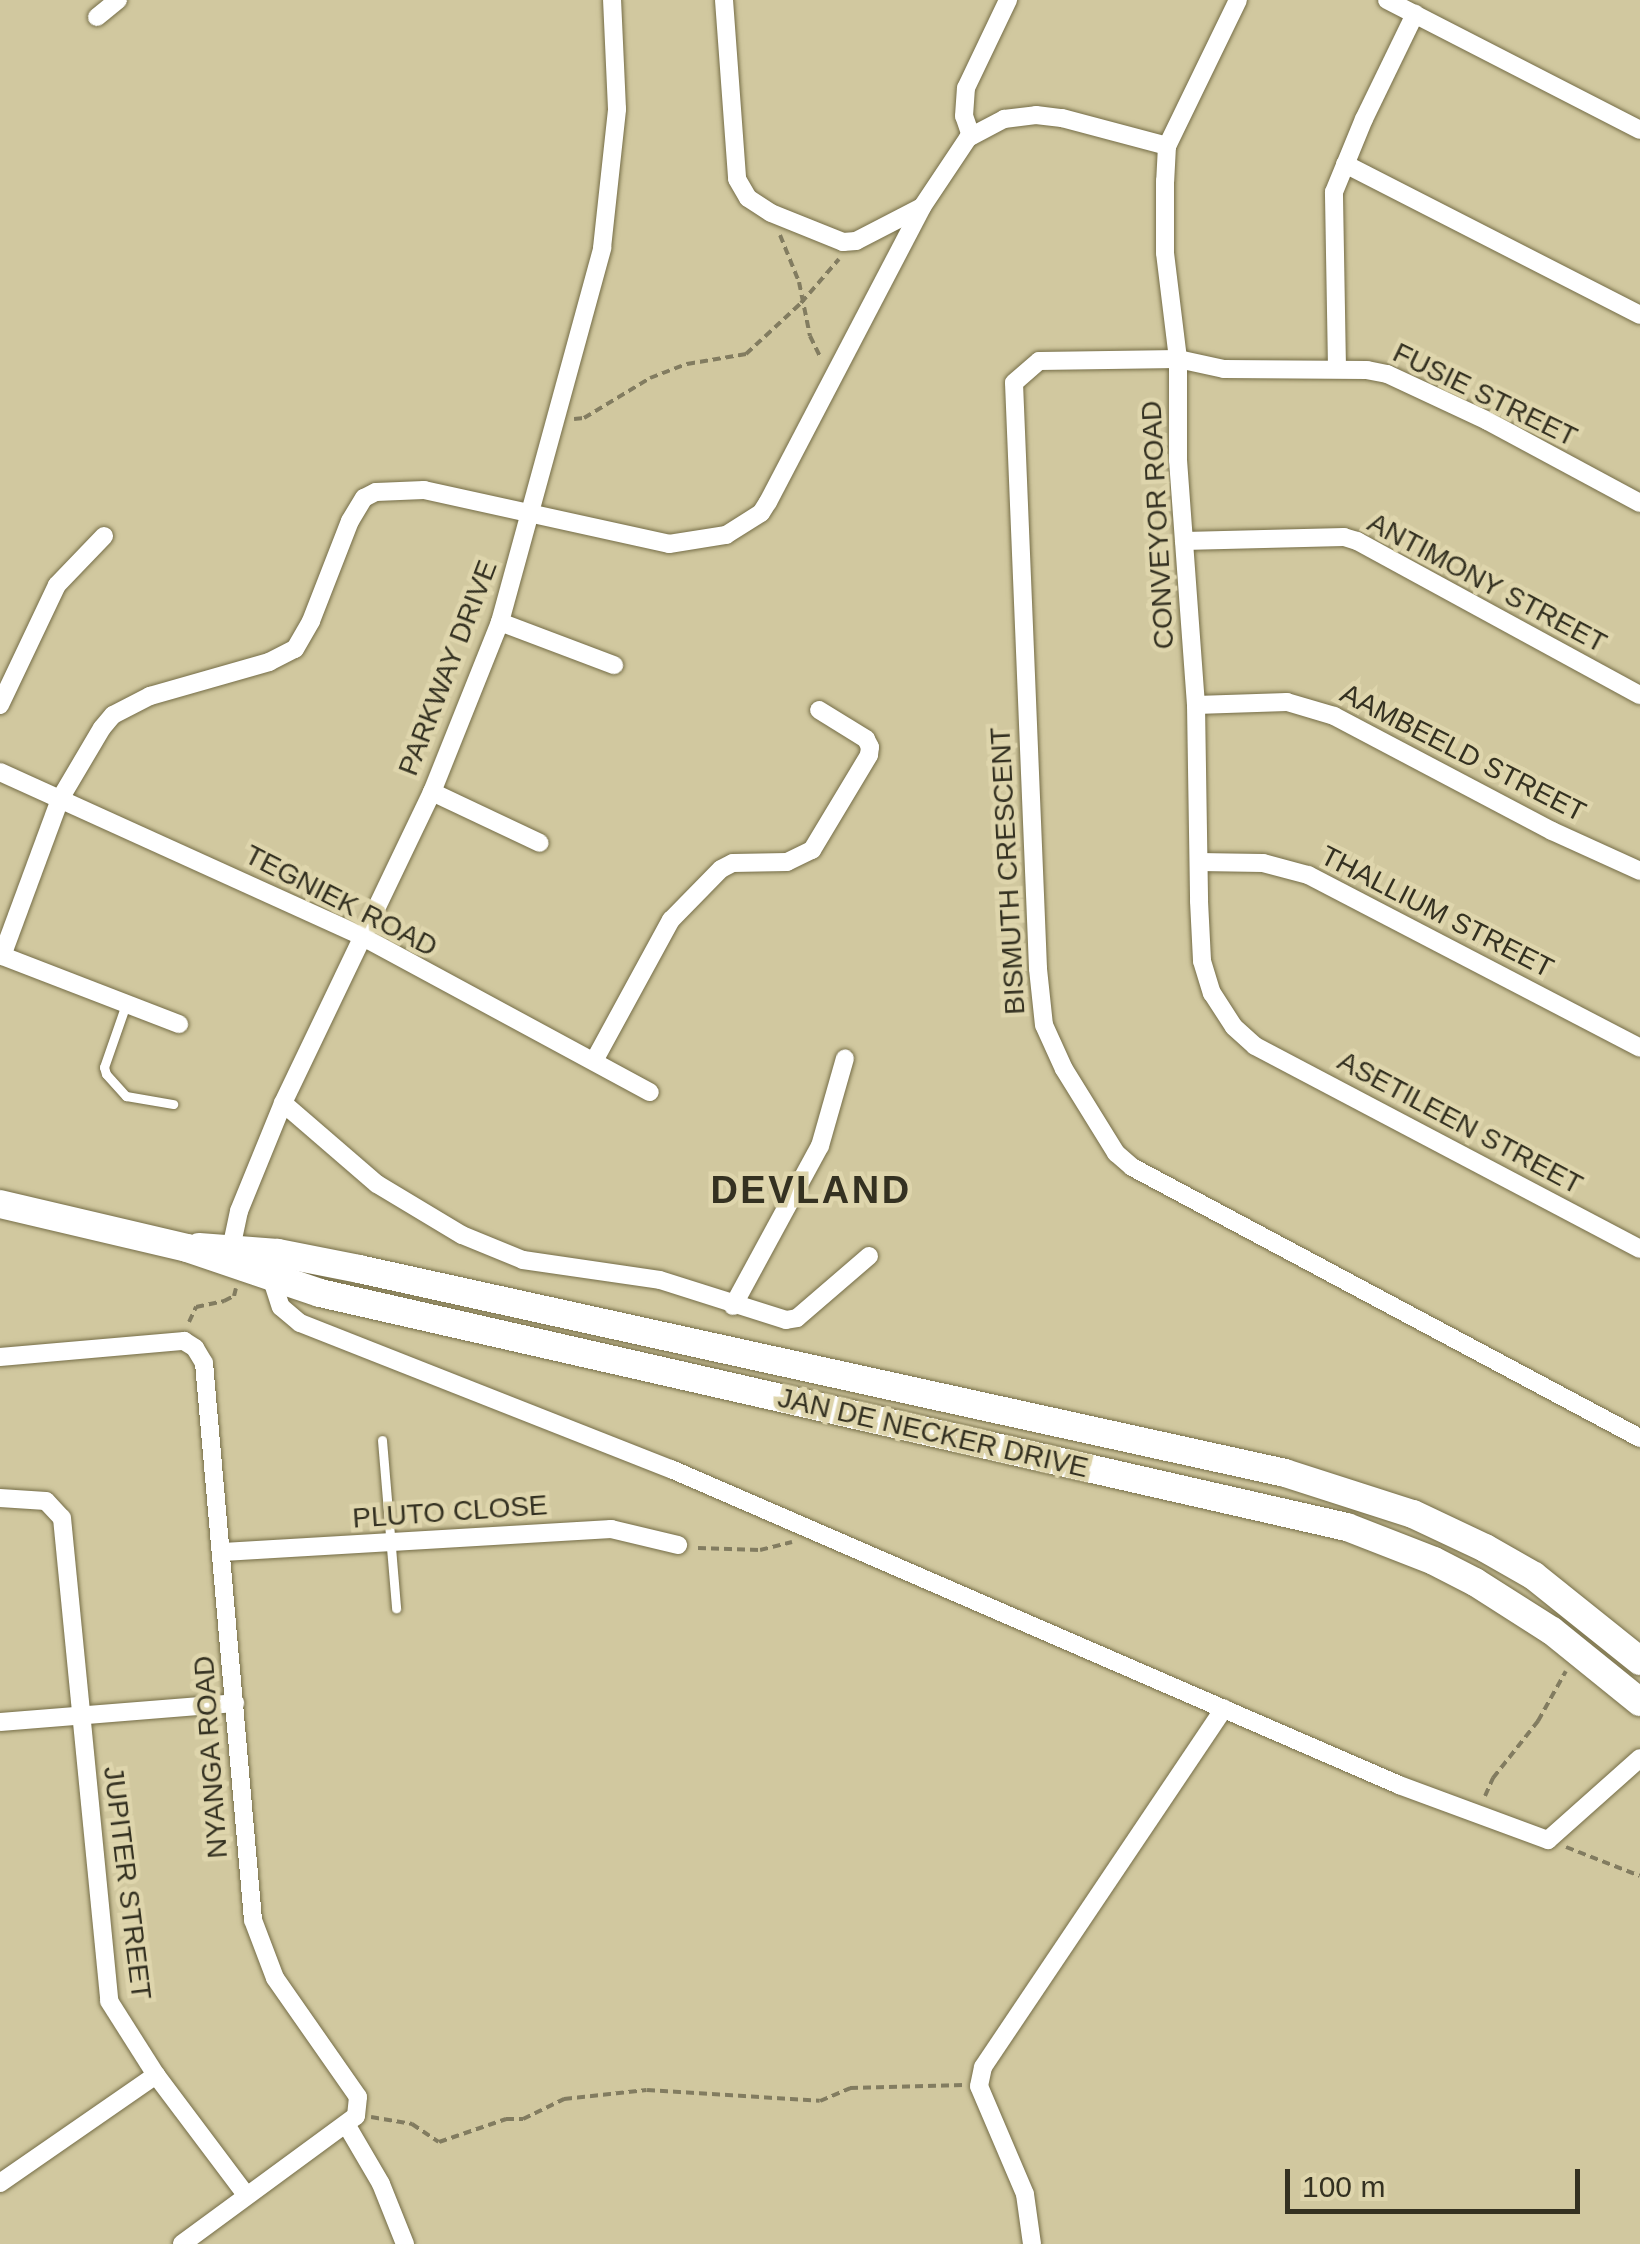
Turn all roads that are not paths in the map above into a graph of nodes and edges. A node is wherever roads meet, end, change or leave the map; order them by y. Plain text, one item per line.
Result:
1 (118, 0) edge
2 (612, 0) edge
3 (724, 0) edge
4 (1008, 0) edge
5 (1238, 0) edge
6 (1387, 0) edge
7 (1415, 14) junction
8 (98, 17) dead end
9 (1640, 130) edge
10 (971, 136) junction
11 (1168, 146) junction
12 (1344, 164) junction
13 (922, 207) junction
14 (1640, 316) edge
15 (1178, 359) junction
16 (1337, 368) junction
17 (1640, 503) edge
18 (532, 510) junction
19 (104, 536) dead end
20 (1184, 541) junction
21 (500, 622) junction
22 (614, 666) dead end
23 (1640, 695) edge
24 (1196, 705) junction
25 (0, 706) edge
26 (819, 710) dead end
27 (0, 772) edge
28 (432, 792) junction
29 (60, 799) junction
30 (540, 843) dead end
31 (1200, 862) junction
32 (1640, 870) edge
33 (363, 937) junction
34 (1, 956) edge
35 (126, 1004) junction
36 (179, 1024) dead end
37 (1255, 1046) joint
38 (1640, 1048) edge
39 (845, 1058) dead end
40 (594, 1061) junction
41 (650, 1092) dead end
42 (282, 1103) junction
43 (173, 1104) dead end
44 (0, 1204) edge
45 (1640, 1249) edge
46 (869, 1256) dead end
47 (233, 1260) junction
48 (272, 1280) junction
49 (733, 1306) junction
50 (0, 1356) edge
51 (1640, 1438) edge
52 (382, 1440) dead end
53 (0, 1498) edge
54 (390, 1543) junction
55 (678, 1545) road end
56 (224, 1552) junction
57 (396, 1608) dead end
58 (1640, 1661) edge
59 (1640, 1702) edge
60 (235, 1703) junction
61 (1224, 1708) junction
62 (80, 1716) junction
63 (0, 1722) edge
64 (1640, 1758) edge
65 (156, 2075) junction
66 (351, 2120) junction
67 (0, 2183) edge
68 (246, 2195) junction
69 (182, 2244) edge
70 (406, 2244) edge
71 (1032, 2244) edge

1 - 8 street
2 - 18 street, PARKWAY DRIVE
3 - 13 street
4 - 10 street
5 - 11 street, CONVEYOR ROAD
6 - 7 street
7 - 9 street
7 - 12 street
10 - 11 street
10 - 13 street
11 - 15 street, CONVEYOR ROAD
12 - 14 street
12 - 16 street
13 - 18 street
15 - 16 street, FUSIE STREET
15 - 20 street, CONVEYOR ROAD
15 - 51 street, BISMUTH CRESCENT
16 - 17 street, FUSIE STREET
18 - 21 street, PARKWAY DRIVE
18 - 29 street
19 - 25 street
20 - 23 street, ANTIMONY STREET
20 - 24 street, CONVEYOR ROAD
21 - 22 street
21 - 28 street, PARKWAY DRIVE
24 - 31 street, CONVEYOR ROAD
24 - 32 street, AAMBEELD STREET
26 - 40 street
27 - 29 street, TEGNIEK ROAD
28 - 30 street
28 - 33 street, PARKWAY DRIVE
29 - 33 street, TEGNIEK ROAD
29 - 34 street
31 - 37 street, CONVEYOR ROAD
31 - 38 street, THALLIUM STREET
33 - 40 street, TEGNIEK ROAD
33 - 42 street, PARKWAY DRIVE
34 - 35 street
35 - 36 street
35 - 43 lane
37 - 45 street, ASETILEEN STREET
39 - 49 street
40 - 41 street, TEGNIEK ROAD
42 - 47 street, PARKWAY DRIVE
42 - 49 street
44 - 47 main road, JAN DE NECKER DRIVE
46 - 49 street
47 - 48 main road, JAN DE NECKER DRIVE
47 - 58 main road, JAN DE NECKER DRIVE
48 - 59 main road, JAN DE NECKER DRIVE
48 - 61 street
50 - 56 street, NYANGA ROAD
52 - 54 lane
53 - 62 street, JUPITER STREET
54 - 55 street, PLUTO CLOSE
54 - 56 street, PLUTO CLOSE
54 - 57 lane
56 - 60 street, NYANGA ROAD
60 - 62 street
60 - 66 street, NYANGA ROAD
61 - 64 street
61 - 71 street
62 - 63 street
62 - 65 street, JUPITER STREET
65 - 67 street
65 - 68 street, JUPITER STREET
66 - 68 street
66 - 70 street, NYANGA ROAD
68 - 69 street

